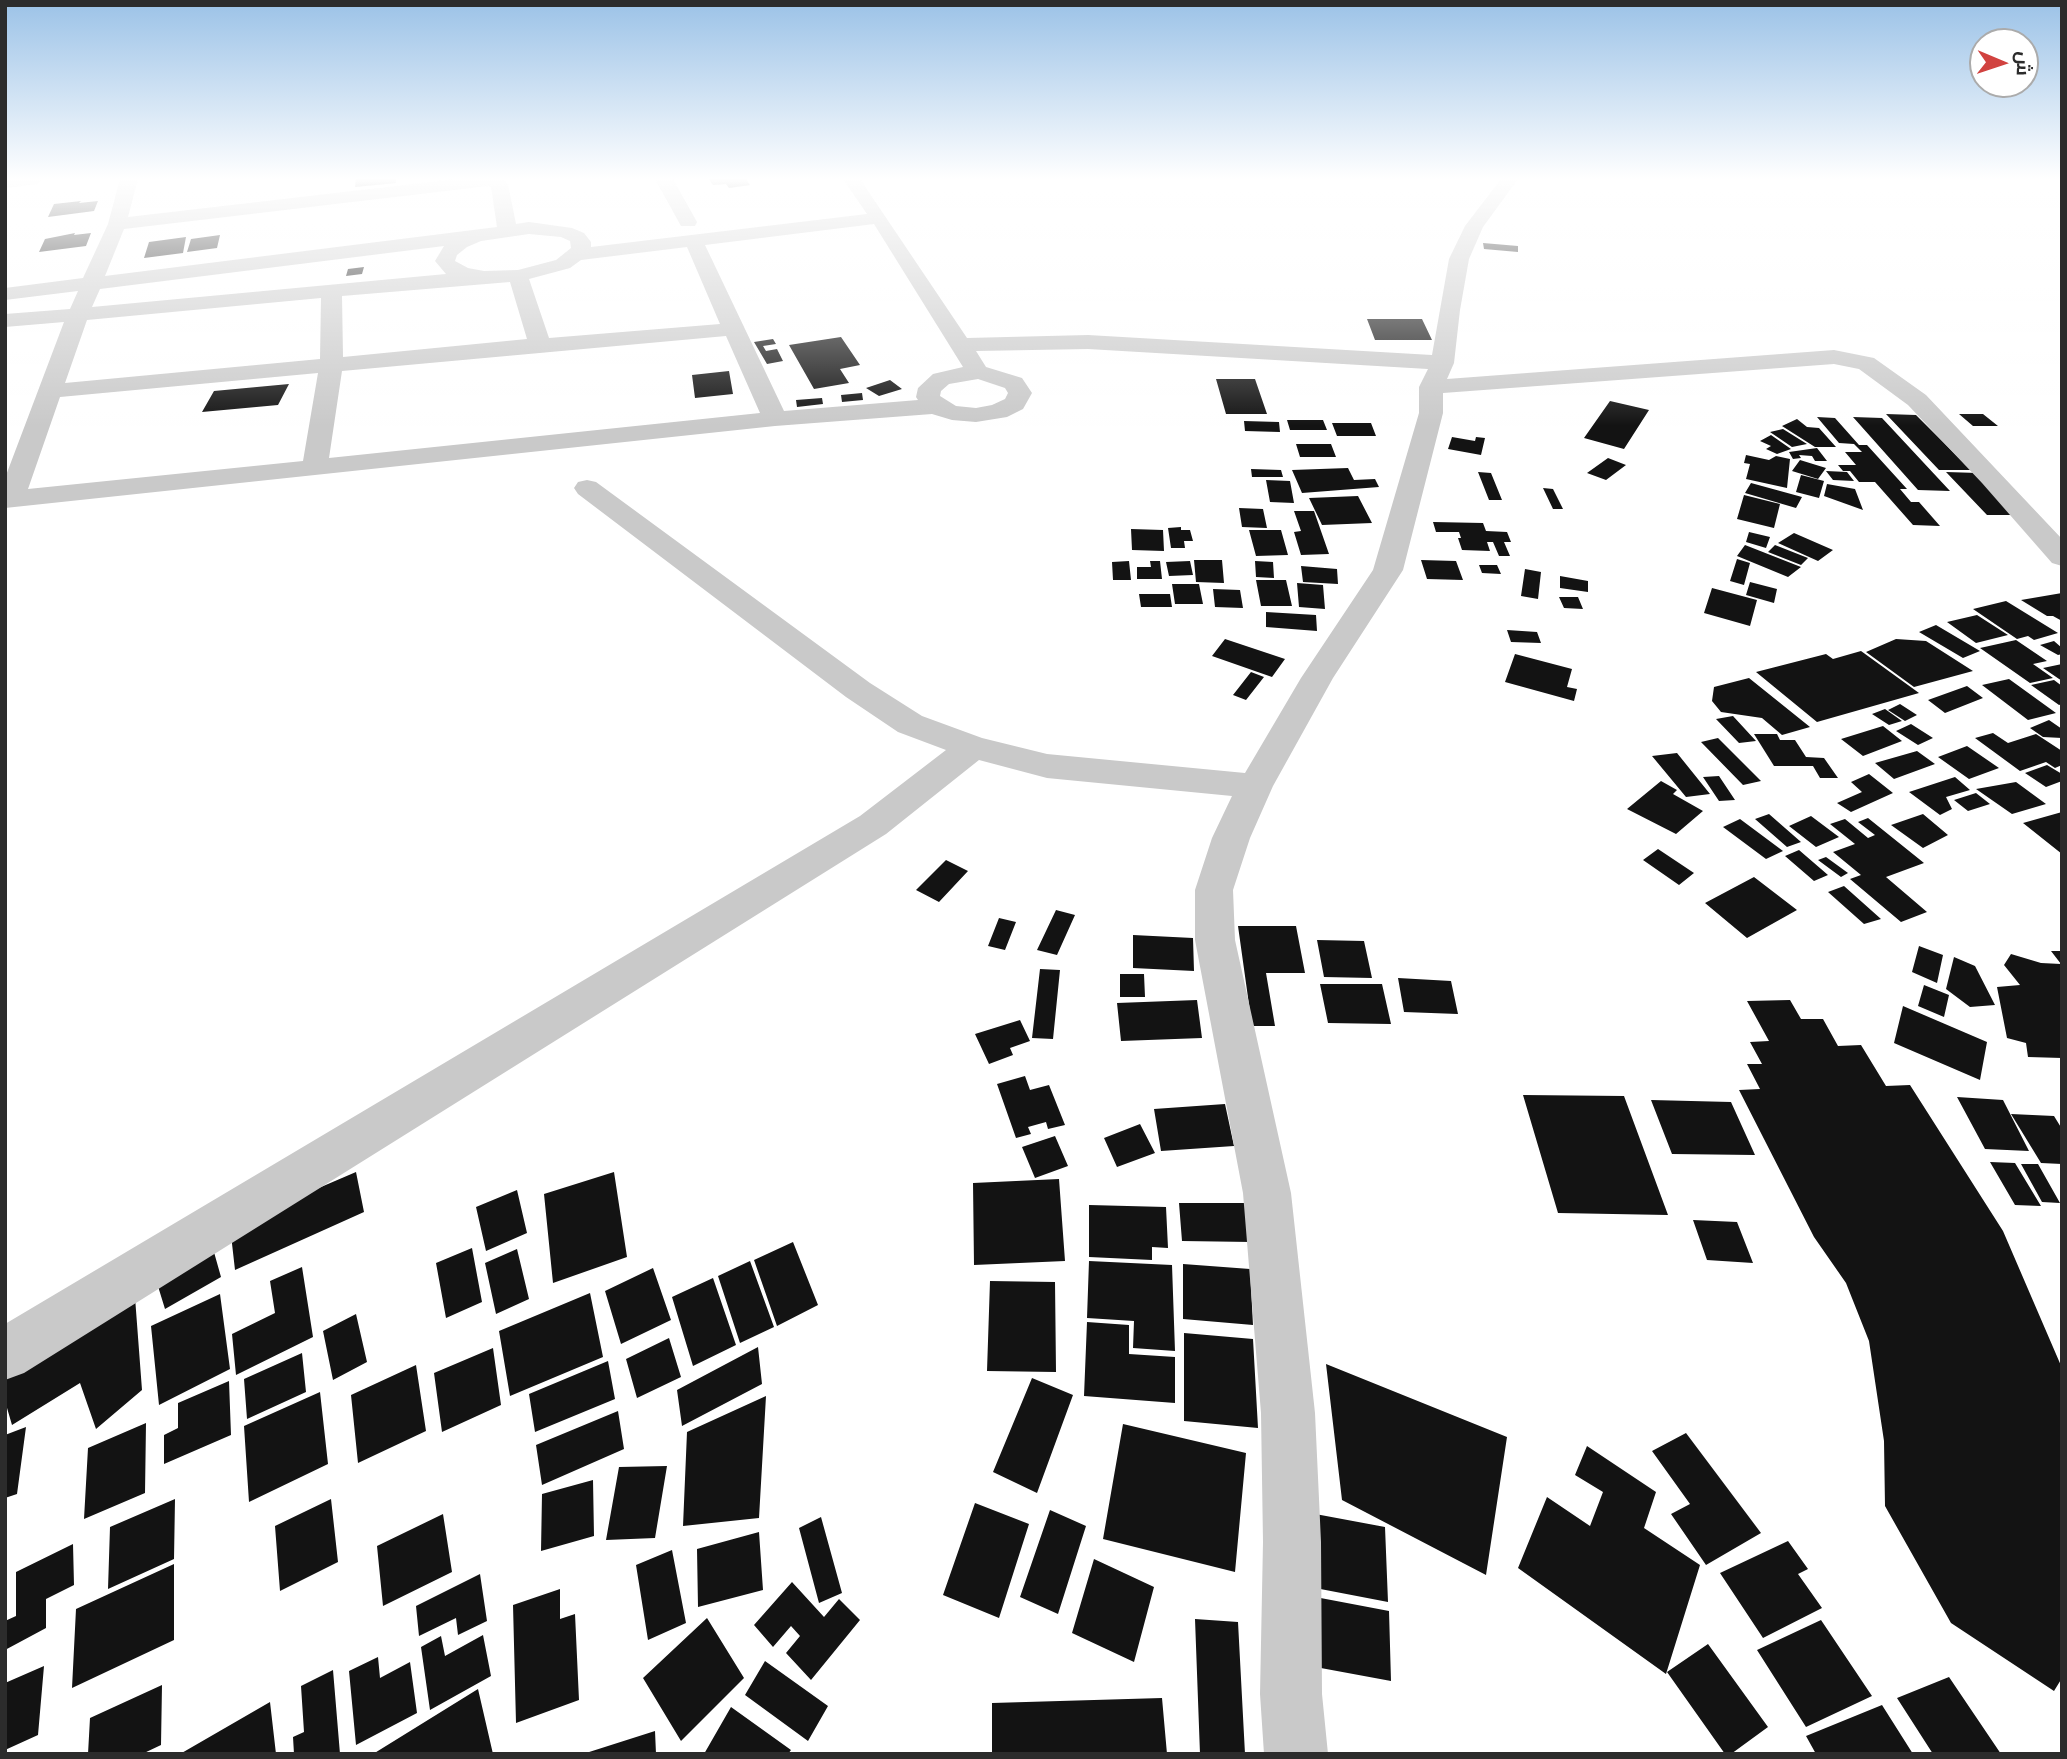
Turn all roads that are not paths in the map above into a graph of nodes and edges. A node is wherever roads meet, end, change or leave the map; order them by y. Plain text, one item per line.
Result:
1 (101, 261) edge
2 (234, 261) edge
3 (445, 261) edge
4 (555, 261) edge
5 (707, 261) edge
6 (907, 261) edge
7 (1460, 261) edge
8 (518, 276) junction
9 (484, 277) junction
10 (92, 283) junction
11 (332, 290) junction
12 (5, 294) edge
13 (79, 312) junction
14 (5, 320) edge
15 (734, 329) junction
16 (540, 345) junction
17 (961, 345) junction
18 (331, 364) junction
19 (978, 372) junction
20 (1437, 375) junction
21 (51, 391) junction
22 (935, 407) junction
23 (775, 419) junction
24 (316, 467) junction
25 (587, 488) dead end
26 (8, 499) edge
27 (2062, 557) edge
28 (973, 747) junction
29 (1255, 786) junction
30 (5, 1354) edge
31 (1296, 1754) edge

1 - 10 street
2 - 10 street
3 - 9 street
4 - 8 street
5 - 15 street
6 - 17 street
7 - 20 street
8 - 9 street
8 - 16 street
9 - 11 street
10 - 12 street
10 - 13 street
11 - 13 street
11 - 18 street
13 - 14 street
13 - 21 street
15 - 16 street
15 - 23 street
16 - 18 street
17 - 19 street
17 - 20 street
18 - 21 street
18 - 24 street
19 - 22 street
19 - 22 street
20 - 27 street
20 - 29 street
21 - 26 street
22 - 23 street
23 - 24 street
24 - 26 street
25 - 28 street
28 - 29 street
28 - 30 street
29 - 31 street

